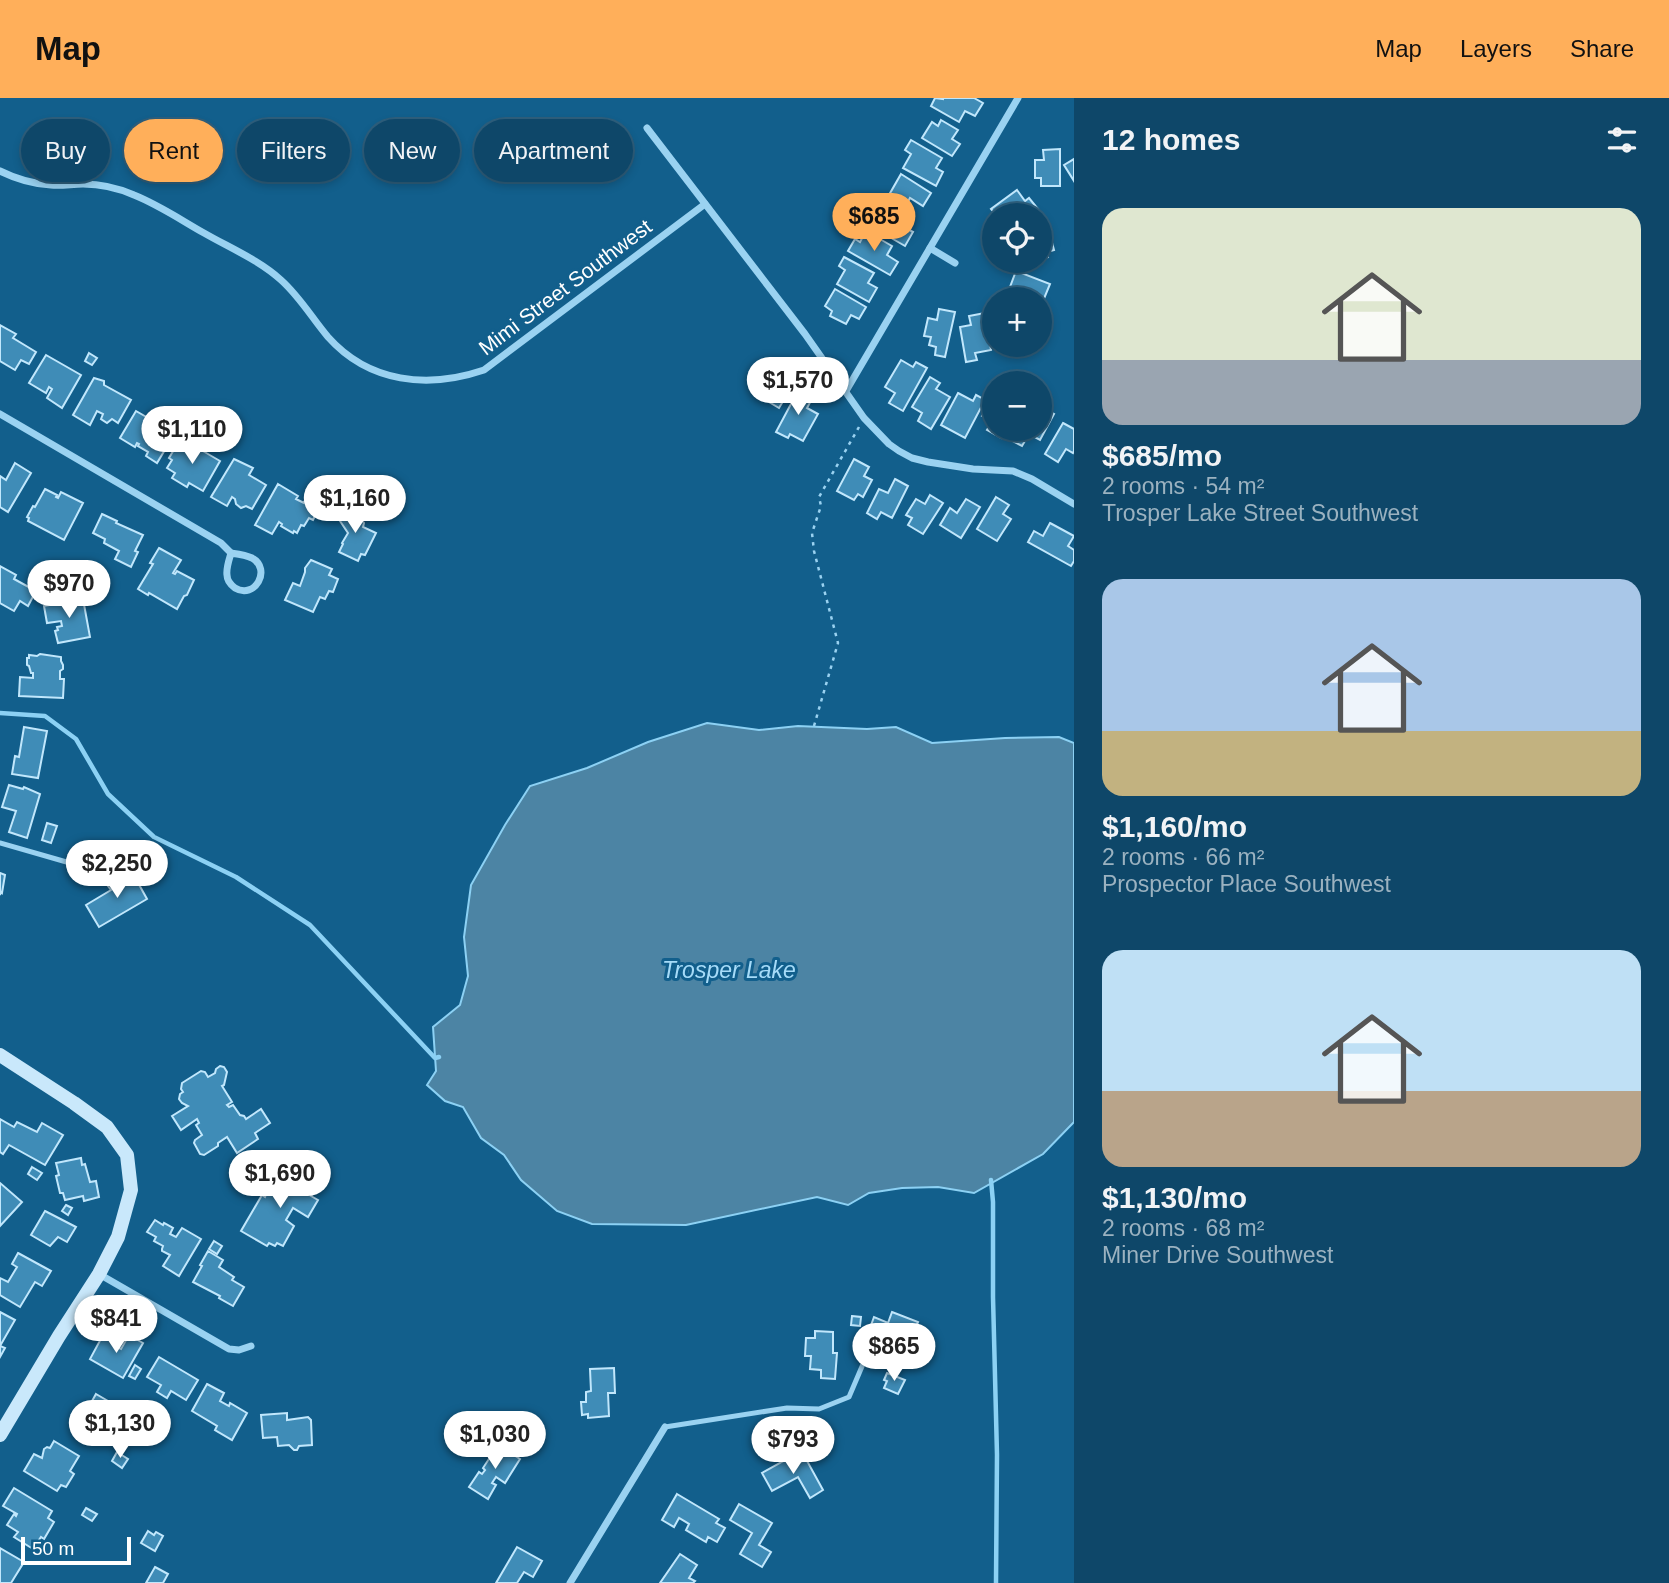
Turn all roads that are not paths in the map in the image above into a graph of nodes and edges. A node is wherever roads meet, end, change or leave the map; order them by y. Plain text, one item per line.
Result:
1 (1018, 98) edge
2 (648, 128) dead end
3 (0, 171) edge
4 (705, 204) junction
5 (930, 248) junction
6 (955, 263) dead end
7 (846, 391) junction
8 (0, 414) edge
9 (1073, 501) edge
10 (231, 553) junction
11 (0, 843) edge
12 (87, 880) dead end
13 (0, 1055) edge
14 (99, 1274) junction
15 (251, 1346) dead end
16 (869, 1350) dead end
17 (664, 1427) joint
18 (0, 1435) edge
19 (570, 1583) edge

1 - 5 street
2 - 4 street
3 - 4 street, Mimi Street Southwest
4 - 7 street
5 - 6 street
5 - 7 street
7 - 9 street
8 - 10 street
10 - 10 street
11 - 12 lane
13 - 14 street
14 - 15 street
14 - 18 street
16 - 17 lane
17 - 19 street

